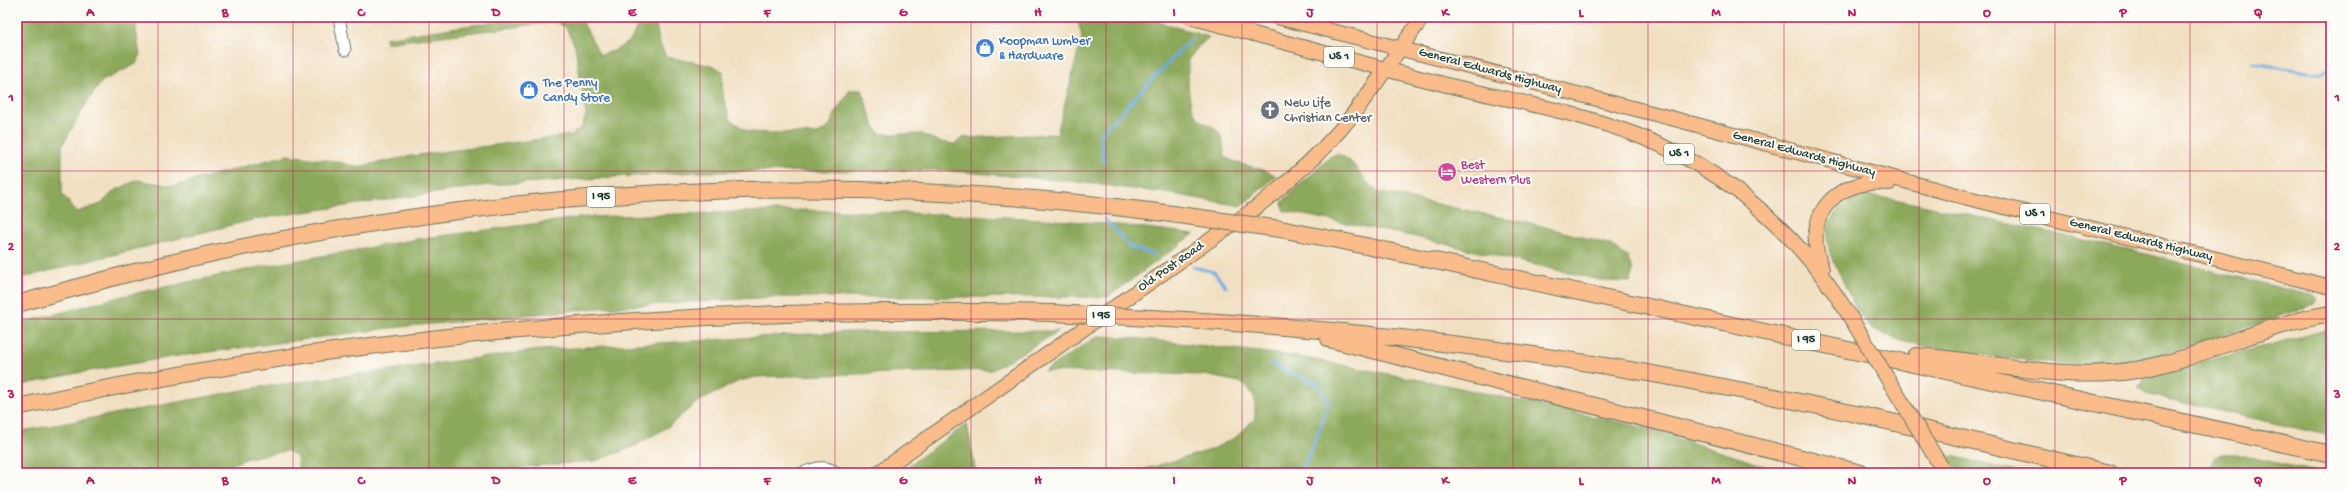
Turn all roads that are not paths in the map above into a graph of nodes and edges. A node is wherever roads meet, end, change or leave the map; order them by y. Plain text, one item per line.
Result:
1 (339, 17) edge
2 (1190, 17) edge
3 (1277, 17) edge
4 (1423, 17) edge
5 (1401, 47) junction
6 (345, 50) dead end
7 (1385, 69) junction
8 (1964, 197) junction
9 (1827, 280) junction
10 (2331, 287) edge
11 (17, 304) edge
12 (2331, 314) edge
13 (1289, 328) junction
14 (1856, 351) junction
15 (17, 407) edge
16 (2331, 454) edge
17 (802, 473) edge
18 (837, 473) edge
19 (878, 473) edge
20 (1861, 473) edge
21 (1945, 473) edge
22 (2110, 473) edge

1 - 6 street
2 - 7 main road, General Edwards Highway / US 1
3 - 5 main road, General Edwards Highway / US 1
4 - 5 main road, Old Post Road
5 - 7 main road, Old Post Road
5 - 8 main road, General Edwards Highway / US 1
7 - 9 main road, General Edwards Highway / US 1
7 - 19 main road, Old Post Road
8 - 9 main road
8 - 10 main road, General Edwards Highway / US 1
9 - 21 main road, General Edwards Highway / US 1, bridge
11 - 14 highway, I 95, bridge
12 - 14 highway
13 - 15 highway, I 95, bridge
13 - 20 highway
13 - 22 highway, I 95
14 - 16 highway, I 95
17 - 18 street

